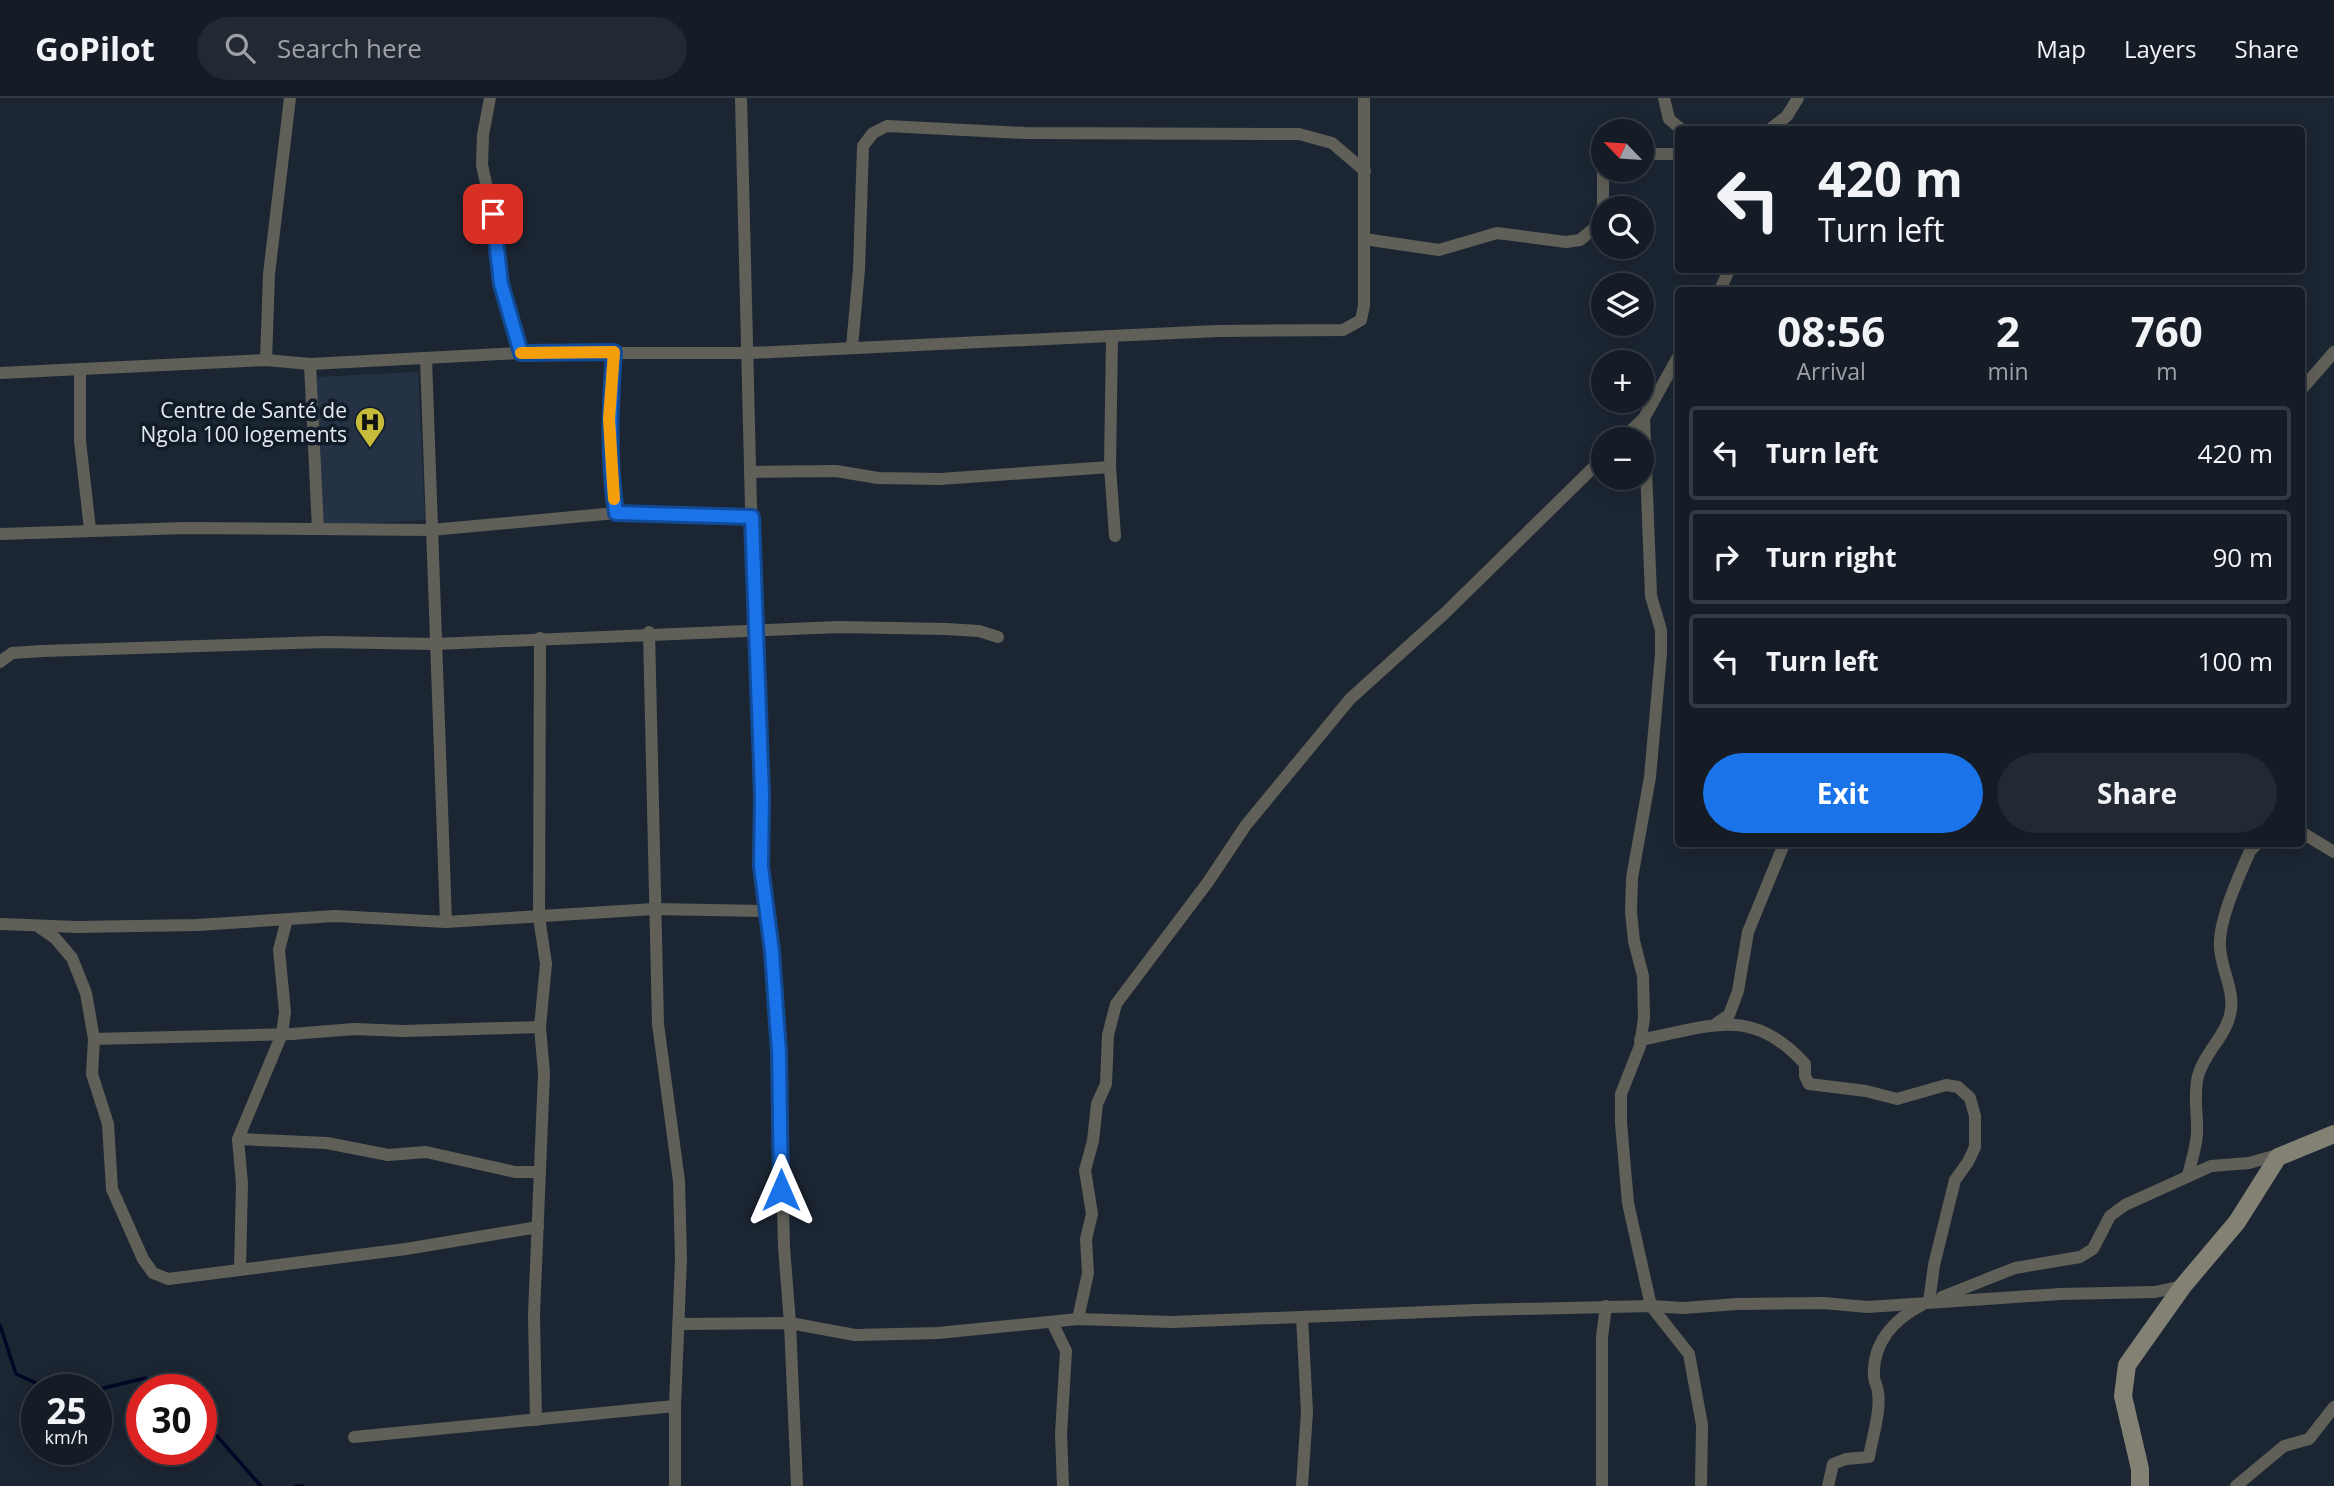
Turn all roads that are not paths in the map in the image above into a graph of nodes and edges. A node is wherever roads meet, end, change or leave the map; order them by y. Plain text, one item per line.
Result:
1 (290, 98) edge
2 (490, 98) edge
3 (741, 98) edge
4 (1364, 98) edge
5 (1664, 98) edge
6 (1798, 98) edge
7 (1677, 126) edge
8 (1774, 126) edge
9 (1654, 154) edge
10 (1675, 154) edge
11 (1365, 171) junction
12 (1602, 182) edge
13 (1364, 239) junction
14 (1112, 337) junction
15 (852, 347) junction
16 (614, 352) junction
17 (2334, 352) edge
18 (521, 353) junction
19 (748, 354) junction
20 (426, 358) junction
21 (266, 360) junction
22 (1675, 362) edge
23 (310, 365) junction
24 (80, 369) junction
25 (0, 373) edge
26 (2305, 385) edge
27 (1644, 418) junction
28 (1635, 427) edge
29 (1110, 467) junction
30 (1591, 470) edge
31 (750, 472) junction
32 (616, 513) junction
33 (752, 517) junction
34 (90, 529) junction
35 (318, 529) junction
36 (431, 530) junction
37 (0, 534) edge
38 (1115, 536) dead end
39 (754, 630) junction
40 (649, 632) junction
41 (998, 637) dead end
42 (540, 638) junction
43 (435, 644) junction
44 (0, 662) edge
45 (2305, 834) edge
46 (1783, 847) edge
47 (2254, 847) edge
48 (2334, 852) edge
49 (654, 909) junction
50 (765, 911) junction
51 (539, 917) junction
52 (287, 919) junction
53 (446, 922) junction
54 (0, 924) edge
55 (39, 926) junction
56 (1714, 1025) junction
57 (540, 1027) junction
58 (282, 1034) junction
59 (94, 1039) junction
60 (1640, 1040) junction
61 (2334, 1135) edge
62 (238, 1139) junction
63 (2284, 1153) junction
64 (540, 1172) junction
65 (2188, 1176) junction
66 (538, 1227) junction
67 (240, 1269) junction
68 (2183, 1286) junction
69 (1929, 1302) junction
70 (1606, 1306) junction
71 (1651, 1306) junction
72 (1303, 1317) junction
73 (1078, 1319) junction
74 (790, 1323) junction
75 (679, 1324) junction
76 (1054, 1324) junction
77 (674, 1406) junction
78 (2334, 1407) edge
79 (536, 1420) junction
80 (354, 1437) dead end
81 (675, 1486) edge
82 (797, 1486) edge
83 (1063, 1486) edge
84 (1302, 1486) edge
85 (1602, 1486) edge
86 (1701, 1486) edge
87 (1828, 1486) edge
88 (2140, 1486) edge
89 (2235, 1486) edge

1 - 21 street
2 - 18 street
3 - 19 street
4 - 11 street
5 - 7 street
6 - 8 street
9 - 10 street
11 - 13 street
11 - 15 street
12 - 13 street
13 - 14 street
14 - 15 street
14 - 29 street
15 - 19 street
16 - 18 street
16 - 19 street
16 - 32 street
17 - 26 street
18 - 20 street
19 - 31 street
20 - 23 street
20 - 36 street
21 - 23 street
21 - 24 street
22 - 27 street
23 - 35 street
24 - 25 street
24 - 34 street
27 - 28 street
27 - 60 street
29 - 31 street
29 - 38 street
30 - 73 street
31 - 33 street
32 - 33 street
32 - 36 street
33 - 39 street
34 - 35 street
34 - 37 street
35 - 36 street
36 - 43 street
39 - 40 street
39 - 41 street
39 - 50 street
40 - 42 street
40 - 49 street
42 - 43 street
42 - 51 street
43 - 44 street
43 - 53 street
45 - 48 street
46 - 56 street
47 - 65 street
49 - 50 street
49 - 51 street
49 - 75 street
50 - 74 street
51 - 53 street
51 - 57 street
52 - 53 street
52 - 55 street
52 - 58 street
54 - 55 street
55 - 59 street
56 - 60 street
56 - 69 street
57 - 58 street
57 - 64 street
58 - 59 street
58 - 62 street
59 - 67 street
60 - 71 street
61 - 63 street
62 - 64 street
62 - 67 street
63 - 65 street
63 - 68 street
64 - 66 street
65 - 69 street
66 - 67 street
66 - 79 street
68 - 69 street
68 - 88 street
69 - 71 street
69 - 87 street
70 - 71 street
70 - 72 street
70 - 85 street
71 - 86 street
72 - 73 street
72 - 84 street
73 - 76 street
74 - 75 street
74 - 76 street
74 - 82 street
75 - 77 street
76 - 83 street
77 - 79 street
77 - 81 street
78 - 89 street
79 - 80 street

